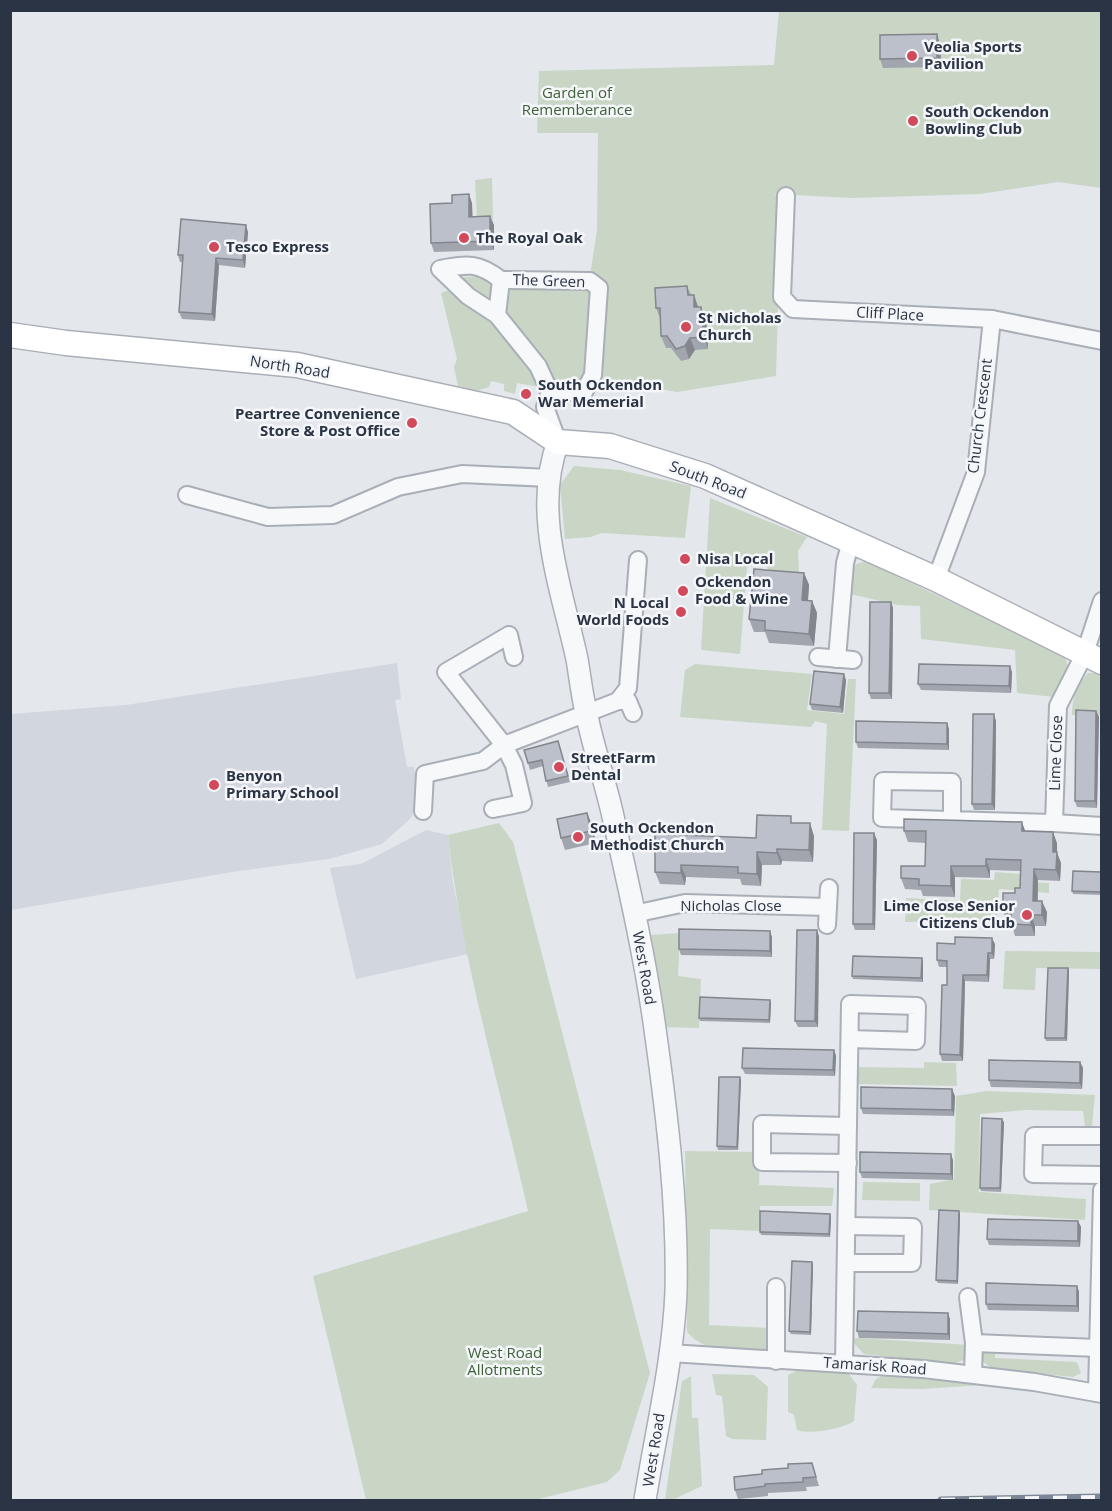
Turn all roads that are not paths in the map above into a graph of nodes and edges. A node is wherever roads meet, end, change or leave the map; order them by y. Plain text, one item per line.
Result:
1 (786, 196) dead end
2 (501, 280) junction
3 (497, 315) junction
4 (992, 319) junction
5 (10, 335) edge
6 (1101, 341) edge
7 (550, 392) junction
8 (558, 442) junction
9 (549, 478) junction
10 (187, 495) dead end
11 (851, 541) junction
12 (639, 560) dead end
13 (936, 579) junction
14 (1101, 601) edge
15 (514, 657) dead end
16 (819, 657) dead end
17 (1093, 657) edge
18 (618, 701) junction
19 (633, 713) dead end
20 (586, 714) junction
21 (504, 745) junction
22 (493, 809) dead end
23 (423, 811) dead end
24 (952, 819) junction
25 (1054, 823) junction
26 (1101, 826) edge
27 (829, 888) dead end
28 (828, 907) junction
29 (634, 914) junction
30 (827, 925) dead end
31 (850, 1039) dead end
32 (848, 1126) junction
33 (1101, 1136) edge
34 (848, 1163) junction
35 (1101, 1175) edge
36 (1101, 1190) edge
37 (847, 1226) junction
38 (1101, 1262) edge
39 (846, 1263) junction
40 (776, 1287) dead end
41 (968, 1297) dead end
42 (1100, 1304) edge
43 (974, 1342) junction
44 (1098, 1348) junction
45 (670, 1353) junction
46 (776, 1361) junction
47 (844, 1363) junction
48 (973, 1374) junction
49 (1100, 1394) edge
50 (646, 1498) edge

1 - 4 street, Cliff Place
2 - 3 street, The Green
2 - 3 street, The Green
2 - 7 street, The Green
3 - 7 street, The Green
4 - 6 street, Cliff Place
4 - 13 street, Church Crescent
5 - 8 main road, North Road
7 - 8 street, The Green
8 - 9 street, West Road
8 - 11 main road, South Road
9 - 10 street
9 - 20 street, West Road
11 - 13 main road, South Road
11 - 16 street
12 - 18 street
13 - 17 main road, South Road
14 - 17 street, Lime Close
15 - 21 street
17 - 25 street, Lime Close
18 - 19 street
18 - 20 street
20 - 21 street
20 - 29 street, West Road
21 - 22 street
21 - 23 street
24 - 24 street
24 - 25 street
25 - 26 street
27 - 28 street
28 - 29 street, Nicholas Close
28 - 30 street
29 - 45 street, West Road
31 - 32 street
32 - 34 street
32 - 34 street
33 - 35 street
34 - 37 street
36 - 38 street
37 - 39 street
37 - 39 street
38 - 42 street
39 - 47 street
40 - 46 street
41 - 43 street
42 - 44 street
43 - 44 street
43 - 48 street
44 - 49 street
45 - 46 street, Tamarisk Road
45 - 50 street, West Road
46 - 47 street, Tamarisk Road
47 - 48 street, Tamarisk Road
48 - 49 street, Tamarisk Road

